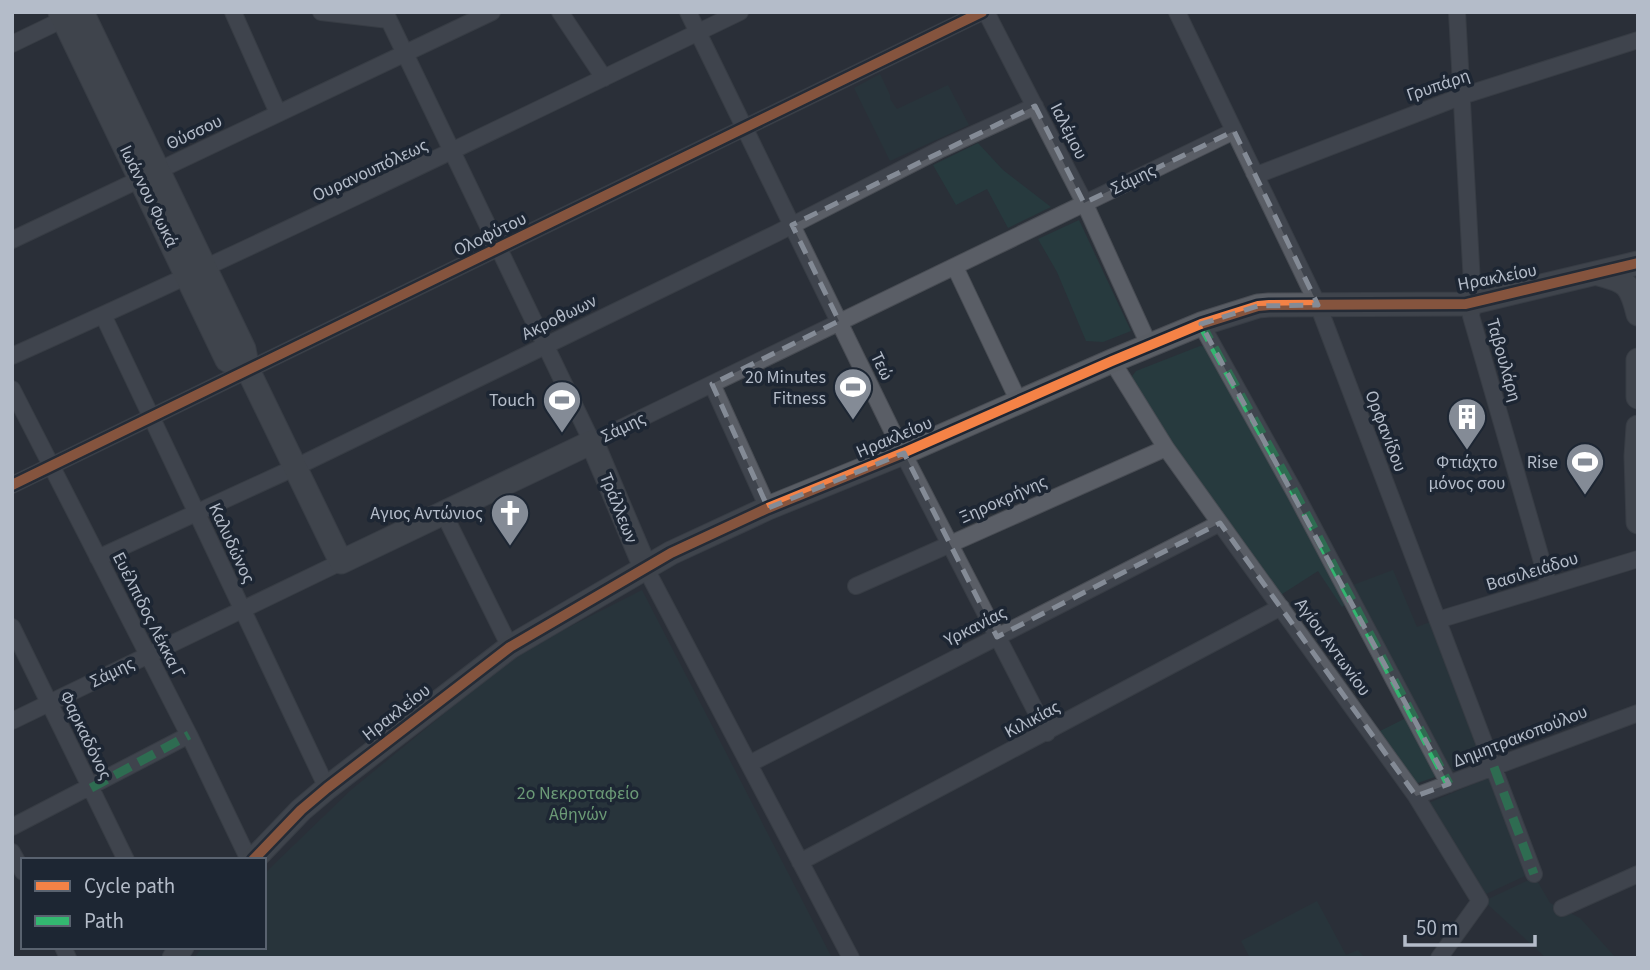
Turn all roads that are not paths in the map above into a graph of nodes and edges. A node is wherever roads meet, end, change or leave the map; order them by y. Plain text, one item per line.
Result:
1 (233, 12) edge
2 (321, 12) edge
3 (492, 12) edge
4 (560, 12) edge
5 (688, 12) edge
6 (740, 12) edge
7 (984, 12) edge
8 (1177, 12) edge
9 (1457, 12) edge
10 (71, 14) edge
11 (387, 16) edge
12 (698, 33) junction
13 (1638, 40) edge
14 (12, 44) edge
15 (405, 54) junction
16 (604, 78) junction
17 (1462, 96) junction
18 (1035, 106) junction
19 (278, 113) junction
20 (745, 129) junction
21 (1234, 131) junction
22 (453, 153) junction
23 (1254, 173) junction
24 (149, 174) junction
25 (1084, 202) junction
26 (792, 225) junction
27 (12, 240) edge
28 (1638, 248) edge
29 (499, 250) junction
30 (1638, 263) edge
31 (955, 267) junction
32 (197, 273) junction
33 (1599, 274) junction
34 (1525, 288) junction
35 (1473, 302) junction
36 (1318, 305) junction
37 (1638, 314) edge
38 (103, 315) junction
39 (839, 321) junction
40 (1201, 324) junction
41 (545, 345) junction
42 (1149, 345) junction
43 (12, 356) edge
44 (1638, 360) edge
45 (1112, 361) junction
46 (248, 370) junction
47 (712, 384) junction
48 (12, 389) edge
49 (1638, 397) edge
50 (1019, 402) junction
51 (152, 418) junction
52 (1638, 427) edge
53 (592, 442) junction
54 (1166, 448) junction
55 (903, 453) junction
56 (51, 467) junction
57 (296, 467) junction
58 (12, 485) edge
59 (768, 508) junction
60 (196, 512) junction
61 (443, 514) junction
62 (1638, 522) edge
63 (1220, 523) junction
64 (950, 543) junction
65 (98, 558) junction
66 (1638, 559) edge
67 (341, 562) junction
68 (645, 567) junction
69 (856, 586) dead end
70 (1549, 586) junction
71 (1281, 607) junction
72 (243, 610) junction
73 (1438, 620) junction
74 (12, 627) edge
75 (997, 636) junction
76 (510, 647) junction
77 (147, 656) junction
78 (49, 703) junction
79 (1638, 713) edge
80 (12, 721) edge
81 (1046, 733) junction
82 (189, 736) junction
83 (749, 764) junction
84 (1494, 767) junction
85 (1449, 784) junction
86 (91, 788) junction
87 (327, 788) junction
88 (1416, 796) junction
89 (12, 827) edge
90 (125, 858) edge
91 (250, 858) edge
92 (253, 858) edge
93 (800, 862) junction
94 (1534, 874) dead end
95 (1638, 874) edge
96 (1562, 908) dead end
97 (851, 958) edge
98 (1439, 958) edge

1 - 19 street
2 - 11 street
3 - 15 street, Θύσσου
4 - 16 street
5 - 12 street, Τεώ
6 - 12 street, Ουρανουπόλεως
7 - 18 street, Ιαλέμου
7 - 20 street, Ολοφύτου
8 - 21 street, Ορφανίδου
9 - 17 street, Ταβουλάρη
10 - 14 street
10 - 24 main road, Ιωάννου Φωκά
11 - 15 street, Τράλλεων
12 - 16 street, Ουρανουπόλεως
12 - 20 street, Τεώ
13 - 17 street, Γρυπάρη
15 - 19 street, Θύσσου
15 - 22 street, Τράλλεων
16 - 22 street, Ουρανουπόλεως
17 - 23 street, Γρυπάρη
17 - 35 street, Ταβουλάρη
18 - 25 street, Ιαλέμου
18 - 26 street, Ακροθωων
19 - 24 street, Θύσσου
20 - 26 street, Τεώ
20 - 29 street, Ολοφύτου
21 - 23 street, Ορφανίδου
21 - 25 street, Σάμης
22 - 29 street, Τράλλεων
22 - 32 street, Ουρανουπόλεως
23 - 36 street, Ορφανίδου
24 - 27 street, Θύσσου
24 - 32 main road, Ιωάννου Φωκά
25 - 31 street, Σάμης
25 - 42 street, Ιαλέμου
26 - 39 street, Τεώ
26 - 41 street, Ακροθωων
28 - 34 main road, Ηρακλείου
29 - 41 street, Τράλλεων
29 - 46 street, Ολοφύτου
30 - 33 main road, Ηρακλείου
31 - 39 street, Σάμης
31 - 50 street
32 - 38 street, Ουρανουπόλεως
32 - 46 main road, Ιωάννου Φωκά
33 - 34 main road, Ηρακλείου
33 - 37 main road
34 - 35 main road, Ηρακλείου
35 - 36 main road, Ηρακλείου
35 - 70 street, Ταβουλάρη
36 - 40 main road, Ηρακλείου
36 - 73 street, Ορφανίδου
38 - 43 street, Ουρανουπόλεως
38 - 51 street, Καλυδώνος
39 - 47 street, Σάμης
39 - 55 street, Τεώ
40 - 42 main road, Ηρακλείου
40 - 85 street
41 - 53 street, Τράλλεων
41 - 57 street, Ακροθωων
42 - 45 main road, Ηρακλείου
44 - 49 main road
45 - 50 main road, Ηρακλείου
45 - 54 street, Αγίου Αντωνίου
46 - 51 street, Ολοφύτου
46 - 57 main road, Ιωάννου Φωκά
47 - 53 street, Σάμης
47 - 59 street
48 - 56 street, Ευέλπιδος Λέκκα Γ
50 - 55 main road, Ηρακλείου
51 - 56 street, Ολοφύτου
51 - 60 street, Καλυδώνος
52 - 62 main road
53 - 61 main road, Σάμης
53 - 68 main road, Τράλλεων
54 - 63 street, Αγίου Αντωνίου
54 - 64 street, Ξηροκρήνης
55 - 59 main road, Ηρακλείου
55 - 64 street, Τεώ
56 - 58 street, Ολοφύτου
56 - 65 street, Ευέλπιδος Λέκκα Γ
57 - 60 street, Ακροθωων
57 - 67 main road, Ιωάννου Φωκά
59 - 68 main road, Ηρακλείου
60 - 65 street, Ακροθωων
60 - 72 street, Καλυδώνος
61 - 67 main road, Σάμης
61 - 76 street
63 - 71 street, Αγίου Αντωνίου
63 - 75 street, Υρκανίας
64 - 69 street, Ξηροκρήνης
64 - 75 street, Τεώ
65 - 77 street, Ευέλπιδος Λέκκα Γ
66 - 70 street, Βασιλειάδου
67 - 72 street, Σάμης
68 - 76 main road, Ηρακλείου
68 - 83 street, Τράλλεων
70 - 73 street, Βασιλειάδου
71 - 81 street, Κιλικίας
71 - 88 street, Αγίου Αντωνίου
72 - 77 street, Σάμης
72 - 87 street, Καλυδώνος
73 - 84 street, Ορφανίδου
74 - 78 street, Φαρκαδόνος
75 - 81 street, Τεώ
75 - 83 street, Υρκανίας
76 - 87 main road, Ηρακλείου
77 - 78 street, Σάμης
77 - 82 street, Ευέλπιδος Λέκκα Γ
78 - 80 street, Σάμης
78 - 86 street, Φαρκαδόνος
79 - 84 street, Δημητρακοπούλου
81 - 93 street, Κιλικίας
82 - 86 street
82 - 91 street, Ευέλπιδος Λέκκα Γ
83 - 93 street, Τράλλεων
84 - 85 street, Δημητρακοπούλου
84 - 94 street, Ορφανίδου
85 - 88 street, Δημητρακοπούλου
86 - 89 street
86 - 90 street, Φαρκαδόνος
87 - 92 main road, Ηρακλείου
88 - 98 street, Αγίου Αντωνίου
93 - 97 street, Τράλλεων
95 - 96 street

